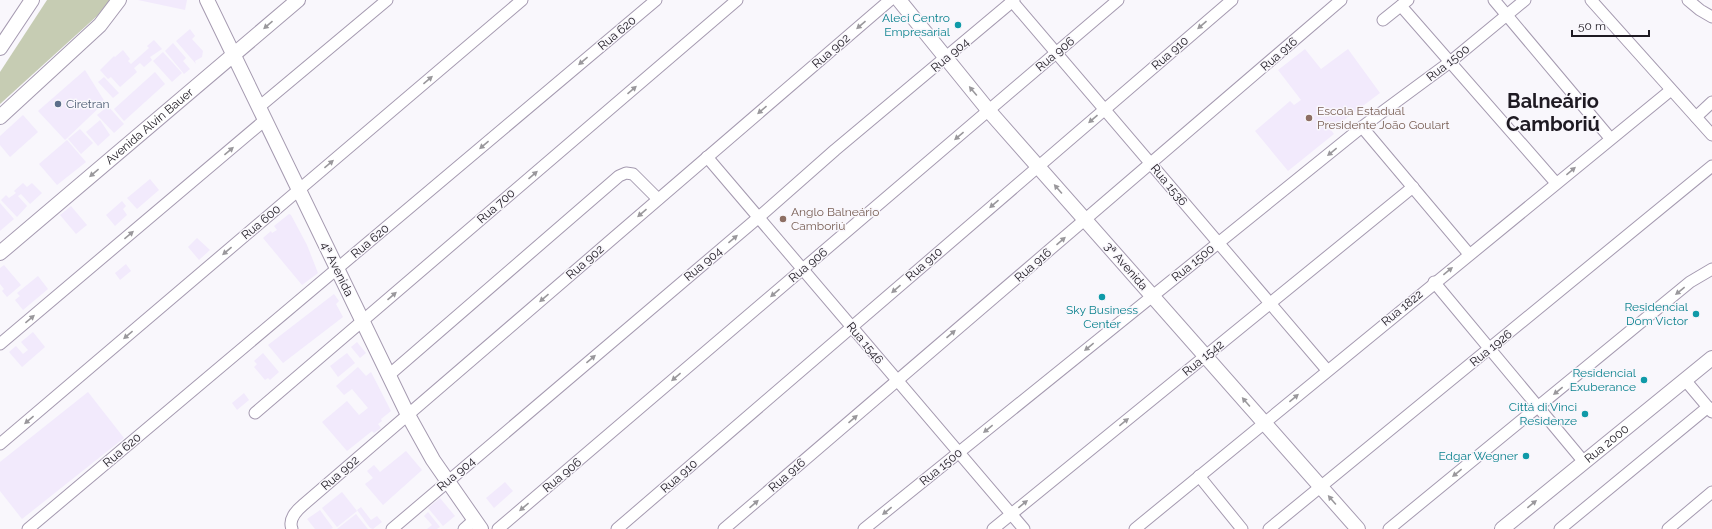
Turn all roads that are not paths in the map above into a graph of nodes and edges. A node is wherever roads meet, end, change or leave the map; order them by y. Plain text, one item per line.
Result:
1 (32, 0) edge
2 (119, 0) edge
3 (207, 0) edge
4 (298, 0) edge
5 (387, 0) edge
6 (522, 0) edge
7 (656, 0) edge
8 (738, 0) edge
9 (890, 0) edge
10 (899, 0) edge
11 (1118, 0) edge
12 (1232, 0) edge
13 (1341, 0) edge
14 (1494, 0) edge
15 (1525, 0) edge
16 (1591, 0) edge
17 (1688, 0) edge
18 (1013, 1) edge
19 (1404, 3) edge
20 (1507, 15) junction
21 (1712, 17) edge
22 (1383, 20) dead end
23 (0, 48) edge
24 (1056, 53) junction
25 (234, 55) junction
26 (945, 59) junction
27 (1450, 62) junction
28 (1672, 90) junction
29 (1712, 102) edge
30 (1105, 109) junction
31 (989, 111) junction
32 (262, 114) junction
33 (0, 117) edge
34 (1696, 117) junction
35 (1362, 127) junction
36 (1712, 135) edge
37 (1610, 138) junction
38 (707, 157) junction
39 (1151, 163) junction
40 (1038, 166) junction
41 (1712, 166) edge
42 (1556, 183) junction
43 (1413, 187) junction
44 (299, 190) junction
45 (658, 199) junction
46 (759, 217) junction
47 (1085, 220) junction
48 (1219, 243) junction
49 (0, 253) edge
50 (1469, 254) junction
51 (338, 268) junction
52 (803, 269) junction
53 (1712, 269) edge
54 (1434, 282) junction
55 (1152, 296) junction
56 (1270, 303) junction
57 (362, 321) junction
58 (852, 327) junction
59 (0, 344) edge
60 (1490, 348) junction
61 (1205, 356) junction
62 (1712, 358) edge
63 (1328, 370) junction
64 (389, 375) junction
65 (1685, 380) junction
66 (897, 381) junction
67 (1538, 407) junction
68 (1710, 409) edge
69 (255, 413) dead end
70 (408, 415) junction
71 (1264, 423) junction
72 (0, 444) edge
73 (959, 453) junction
74 (1584, 462) junction
75 (1199, 476) junction
76 (447, 482) junction
77 (1320, 487) junction
78 (1712, 492) edge
79 (1011, 514) junction
80 (473, 526) edge
81 (28, 529) edge
82 (292, 529) edge
83 (392, 529) edge
84 (498, 529) edge
85 (617, 529) edge
86 (724, 529) edge
87 (864, 529) edge
88 (993, 529) edge
89 (1024, 529) edge
90 (1135, 529) edge
91 (1242, 529) edge
92 (1269, 529) edge
93 (1358, 529) edge
94 (1389, 529) edge
95 (1502, 529) edge
96 (1560, 529) edge
97 (1668, 529) edge

1 - 23 main road
2 - 33 main road
3 - 25 main road, 4ª Avenida
4 -> 25 main road, Avenida Alvin Bauer
5 - 32 street
44 -> 6 street, Rua 600
7 -> 51 street, Rua 620
57 -> 8 street, Rua 700
9 -> 38 street, Rua 902
10 - 26 main road, 3ª Avenida
11 - 24 street, Rua 906
12 -> 30 street, Rua 910
13 - 39 street, Rua 916
14 - 20 street
15 - 20 street, Rua 1500
16 - 28 street
17 - 21 street
18 - 24 street, Rua 1536
18 - 26 street, Rua 904
19 - 22 street
19 - 27 street
20 - 27 street, Rua 1500
20 - 37 street
24 - 30 street, Rua 1536
24 - 31 street, Rua 906
25 - 32 main road, 4ª Avenida
25 -> 49 main road, Avenida Alvin Bauer
31 -> 26 main road, 3ª Avenida
26 - 46 street, Rua 904
27 - 35 street, Rua 1500
27 - 42 street
28 - 34 street
28 - 37 street, Rua 1822
29 - 34 street
30 - 39 street, Rua 1536
30 -> 40 street, Rua 910
31 - 40 main road, 3ª Avenida
31 -> 52 street, Rua 906
32 - 44 main road, 4ª Avenida
59 -> 32 street
34 - 36 street
35 - 43 street
35 -> 48 street, Rua 1500
42 -> 37 street, Rua 1822
38 - 45 street, Rua 902
38 - 46 street, Rua 1546
39 - 47 street, Rua 916
39 - 48 street, Rua 1536
47 -> 40 main road, 3ª Avenida
40 -> 58 street, Rua 910
41 - 60 street, Rua 1926
42 - 50 street, Rua 1822
43 - 50 street
43 - 56 street, Rua 1542
44 - 51 main road, 4ª Avenida
44 -> 72 street, Rua 600
45 - 64 street
45 -> 70 street, Rua 902
46 - 52 street, Rua 1546
76 -> 46 street, Rua 904
47 - 55 main road, 3ª Avenida
66 -> 47 street, Rua 916
48 - 55 street, Rua 1500
48 - 56 street, Rua 1536
54 -> 50 street, Rua 1822
51 - 57 main road, 4ª Avenida
51 - 81 street, Rua 620
52 - 58 street, Rua 1546
52 -> 84 street, Rua 906
53 -> 67 street
54 - 60 street
54 - 63 street, Rua 1822
55 - 61 main road, 3ª Avenida
55 -> 73 street, Rua 1500
56 - 61 street, Rua 1542
56 - 63 street, Rua 1536
57 - 64 main road, 4ª Avenida
57 - 69 street, Rua 700
58 - 66 street, Rua 1546
58 - 85 street, Rua 910
60 - 67 street
60 - 77 street, Rua 1926
71 -> 61 main road, 3ª Avenida
79 -> 61 street, Rua 1542
62 - 65 main road, Rua 2000
71 -> 63 street, Rua 1822
64 - 70 main road, 4ª Avenida
65 - 68 street
65 - 74 main road, Rua 2000
66 - 73 street, Rua 1546
86 -> 66 street, Rua 916
67 - 74 street
67 -> 94 street
68 - 96 street
70 - 76 main road, 4ª Avenida
70 - 82 street, Rua 902
71 - 75 street, Rua 1822
71 - 77 main road, 3ª Avenida
73 - 79 street, Rua 1546
73 -> 87 street, Rua 1500
95 -> 74 main road, Rua 2000
75 - 90 street, Rua 1822
75 - 91 street
76 - 80 main road, 4ª Avenida
76 - 83 street, Rua 904
77 - 92 street, Rua 1926
93 -> 77 main road, 3ª Avenida
78 - 97 street
79 - 88 street, Rua 1542
79 - 89 street, Rua 1546

